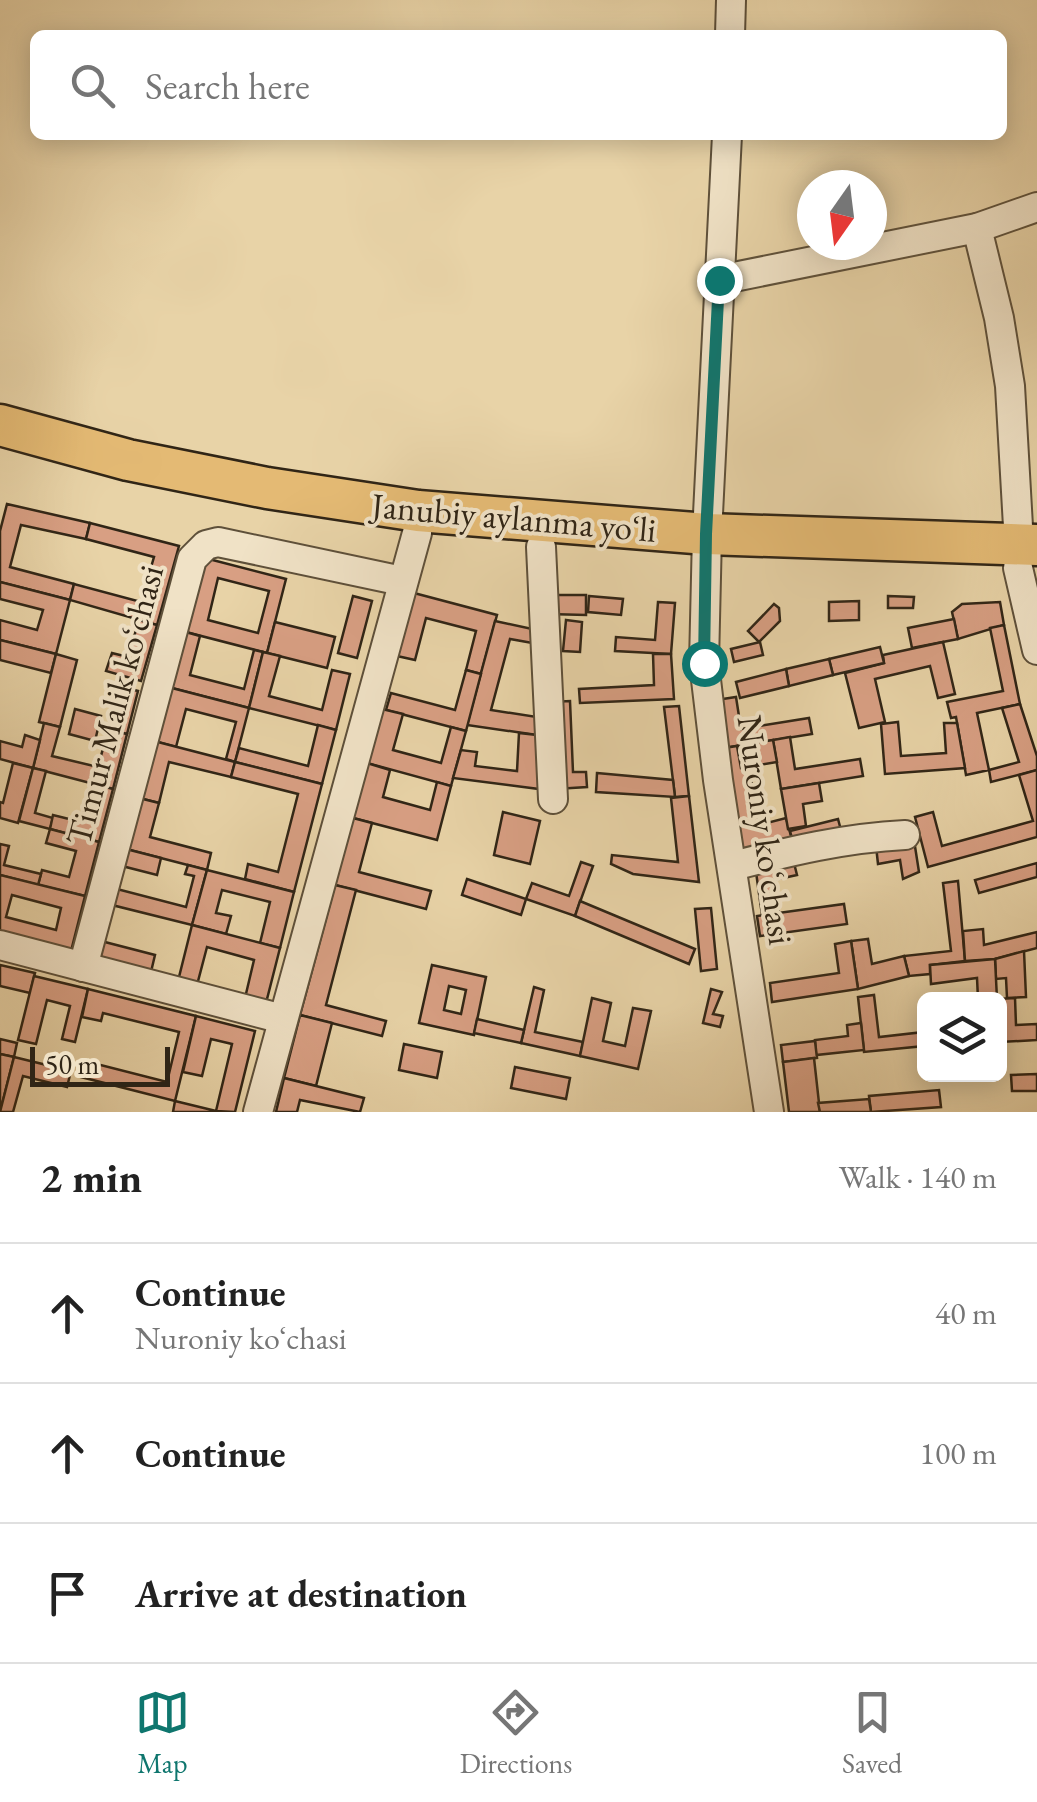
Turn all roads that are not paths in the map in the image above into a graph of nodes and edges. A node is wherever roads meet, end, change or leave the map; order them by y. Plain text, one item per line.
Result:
1 (731, 0) edge
2 (730, 30) edge
3 (728, 140) edge
4 (1037, 206) edge
5 (977, 228) junction
6 (719, 280) junction
7 (0, 425) edge
8 (0, 452) edge
9 (1027, 462) edge
10 (416, 533) junction
11 (706, 546) junction
12 (541, 547) junction
13 (1028, 556) edge
14 (402, 581) junction
15 (1037, 650) edge
16 (553, 799) dead end
17 (905, 834) dead end
18 (733, 866) junction
19 (0, 946) edge
20 (83, 967) junction
21 (283, 1019) junction
22 (258, 1112) edge
23 (769, 1112) edge

1 - 2 street
3 - 6 street, Nuroniy koʻchasi
4 - 5 street
5 - 6 street
5 - 9 street
6 - 11 street, Nuroniy koʻchasi
7 - 11 highway, Janubiy aylanma yoʻli
8 - 10 highway, Janubiy aylanma yoʻli
9 - 13 street
10 - 12 highway, Janubiy aylanma yoʻli
10 - 14 street
11 - 12 highway, Janubiy aylanma yoʻli
11 - 13 highway, Janubiy aylanma yoʻli
11 - 18 street, Nuroniy koʻchasi
12 - 16 street
13 - 15 street
14 - 20 street, Timur Malik koʻchasi
14 - 21 street
17 - 18 street
18 - 23 street, Nuroniy koʻchasi
19 - 20 street
20 - 21 street
21 - 22 street

